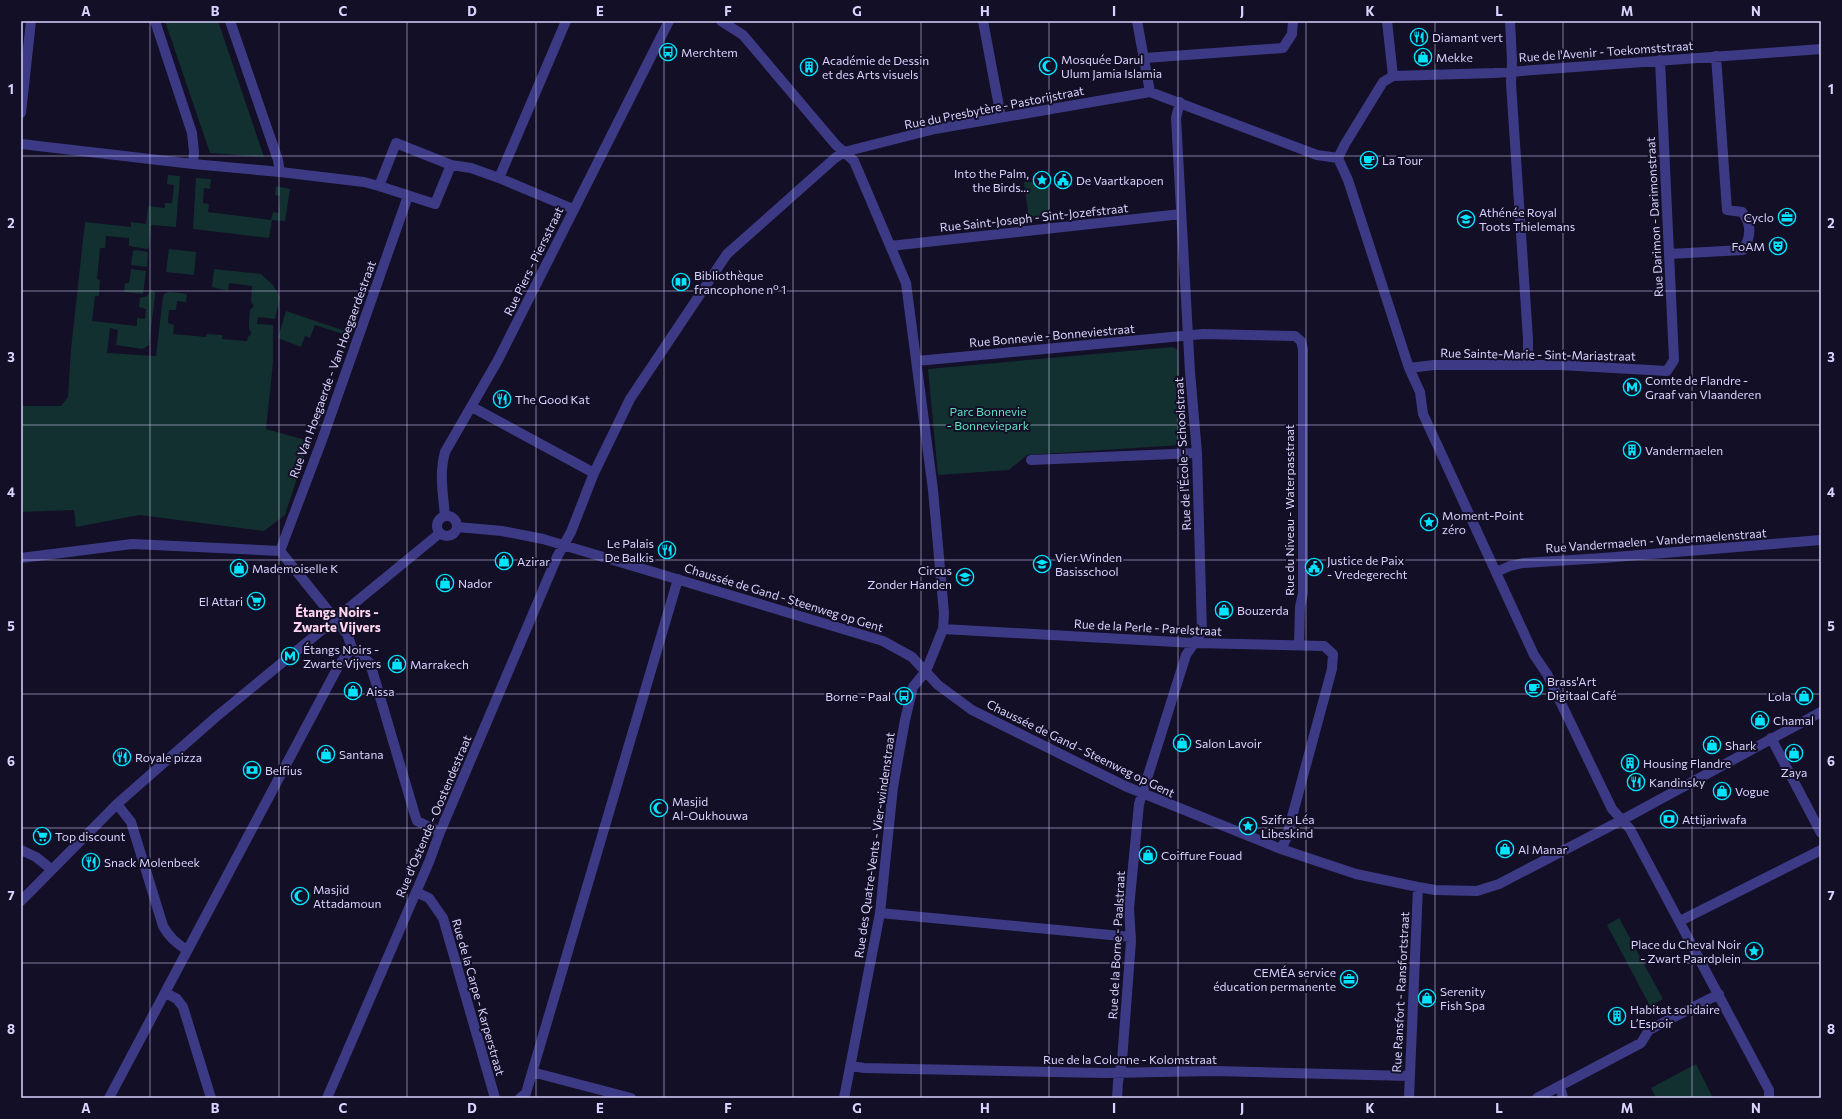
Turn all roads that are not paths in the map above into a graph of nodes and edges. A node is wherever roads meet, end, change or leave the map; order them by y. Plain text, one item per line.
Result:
1 (31, 21) edge
2 (155, 21) edge
3 (230, 21) edge
4 (566, 21) edge
5 (669, 21) edge
6 (721, 21) edge
7 (983, 21) edge
8 (1137, 21) edge
9 (1293, 21) edge
10 (1387, 21) edge
11 (1510, 21) edge
12 (1821, 49) edge
13 (1716, 56) junction
14 (1144, 58) junction
15 (1660, 60) junction
16 (1511, 72) junction
17 (1394, 76) junction
18 (1150, 92) junction
19 (1180, 102) junction
20 (21, 113) edge
21 (1001, 118) junction
22 (21, 144) edge
23 (844, 152) junction
24 (1338, 158) junction
25 (193, 164) junction
26 (450, 165) junction
27 (280, 172) junction
28 (499, 178) junction
29 (379, 186) junction
30 (408, 196) junction
31 (573, 209) junction
32 (1181, 214) junction
33 (890, 246) junction
34 (1669, 254) junction
35 (1189, 336) junction
36 (917, 361) junction
37 (1528, 365) junction
38 (1409, 368) junction
39 (1667, 371) joint
40 (1302, 375) joint
41 (472, 407) junction
42 (1197, 453) junction
43 (1031, 460) dead end
44 (594, 473) junction
45 (445, 516) junction
46 (457, 527) junction
47 (440, 533) junction
48 (1821, 540) edge
49 (564, 545) junction
50 (280, 551) junction
51 (21, 558) edge
52 (1496, 572) junction
53 (678, 579) junction
54 (335, 619) junction
55 (943, 629) junction
56 (1194, 643) junction
57 (1299, 644) junction
58 (352, 648) junction
59 (926, 671) junction
60 (1821, 712) edge
61 (1771, 738) junction
62 (1141, 793) junction
63 (117, 804) junction
64 (1622, 820) junction
65 (440, 832) junction
66 (1821, 833) edge
67 (1281, 849) junction
68 (21, 850) edge
69 (1821, 850) edge
70 (51, 869) junction
71 (1418, 887) junction
72 (416, 892) junction
73 (21, 901) edge
74 (880, 913) junction
75 (1680, 921) junction
76 (1131, 938) junction
77 (187, 950) junction
78 (166, 993) junction
79 (1719, 994) junction
80 (851, 1066) junction
81 (532, 1072) junction
82 (1120, 1072) junction
83 (1409, 1076) junction
84 (1560, 1086) junction
85 (109, 1098) edge
86 (211, 1098) edge
87 (327, 1098) edge
88 (495, 1098) edge
89 (520, 1098) edge
90 (631, 1098) edge
91 (844, 1098) edge
92 (1117, 1098) edge
93 (1409, 1098) edge
94 (1537, 1098) edge
95 (1563, 1098) edge
96 (1769, 1098) edge

1 - 20 street
2 - 25 street
3 - 27 street
4 - 28 street
5 - 31 street, Rue Piers - Piersstraat
6 - 23 street
7 - 21 street
8 - 14 street
9 - 14 street
10 - 17 street
11 - 16 street
12 - 13 street, Rue de l'Avenir - Toekomststraat
13 - 15 street, Rue de l'Avenir - Toekomststraat
13 - 34 street
14 - 18 street
15 - 16 street, Rue de l'Avenir - Toekomststraat
15 - 34 street, Rue Darimon - Darimonstraat
16 - 17 street, Rue de l'Avenir - Toekomststraat
16 - 37 street
17 - 24 street
18 - 19 street
18 - 21 street, Rue du Presbytère - Pastorijstraat
19 - 24 street
19 - 32 street, Rue de l'École - Schoolstraat
21 - 23 street, Rue du Presbytère - Pastorijstraat
22 - 25 street
23 - 33 street
23 - 44 street, Rue d'Ostende - Oostendestraat
24 - 38 street
25 - 27 street
26 - 28 street
26 - 29 street
26 - 30 street
27 - 29 street
28 - 31 street
29 - 30 street
30 - 50 street, Rue Van Hoegaerde - Van Hoegaerdestraat
31 - 41 street, Rue Piers - Piersstraat
32 - 33 street, Rue Saint-Joseph - Sint-Jozefstraat
32 - 35 street, Rue de l'École - Schoolstraat
33 - 36 street
34 - 39 street, Rue Darimon - Darimonstraat
35 - 36 street, Rue Bonnevie - Bonneviestraat
35 - 40 street, Rue Bonnevie - Bonneviestraat
35 - 42 street, Rue de l'École - Schoolstraat
36 - 55 street
37 - 38 street, Rue Sainte-Marie - Sint-Mariastraat
37 - 39 street, Rue Sainte-Marie - Sint-Mariastraat
38 - 52 street
40 - 57 street, Rue du Niveau - Waterpasstraat
41 - 44 street
41 - 45 street, Rue Piers - Piersstraat
42 - 43 street
42 - 56 street, Rue de l'École - Schoolstraat
44 - 49 street, Rue d'Ostende - Oostendestraat
45 - 46 street
45 - 47 street
46 - 47 street
46 - 49 street, Chaussée de Gand - Steenweg op Gent
47 - 54 street
48 - 52 street, Rue Vandermaelen - Vandermaelenstraat
49 - 53 street, Chaussée de Gand - Steenweg op Gent
49 - 65 street, Rue d'Ostende - Oostendestraat
50 - 51 street
50 - 54 street
52 - 64 street
53 - 59 street, Chaussée de Gand - Steenweg op Gent
53 - 81 street
54 - 58 street
54 - 63 street
55 - 56 street, Rue de la Perle - Parelstraat
55 - 59 street, Rue des Quatre-Vents - Vier-windenstraat
56 - 57 street, Rue de la Perle - Parelstraat
56 - 62 street, Rue de l'École - Schoolstraat
57 - 67 street, Rue de la Perle - Parelstraat
58 - 65 street
58 - 77 street
59 - 62 street, Chaussée de Gand - Steenweg op Gent
59 - 74 street, Rue des Quatre-Vents - Vier-windenstraat
60 - 61 street, Chaussée de Gand - Steenweg op Gent
61 - 64 street, Chaussée de Gand - Steenweg op Gent
61 - 66 street
62 - 67 street, Chaussée de Gand - Steenweg op Gent
62 - 76 street, Rue de la Borne - Paalstraat
63 - 70 street
63 - 77 street
64 - 71 street, Chaussée de Gand - Steenweg op Gent
64 - 75 street
65 - 72 street, Rue d'Ostende - Oostendestraat
67 - 71 street, Chaussée de Gand - Steenweg op Gent
68 - 70 street
69 - 75 street
70 - 73 street
71 - 83 street, Rue Ransfort - Ransfortstraat
72 - 87 street, Rue d'Ostende - Oostendestraat
72 - 88 street, Rue de la Carpe - Karperstraat
74 - 76 street
74 - 80 street, Rue des Quatre-Vents - Vier-windenstraat
75 - 79 street
76 - 82 street, Rue de la Borne - Paalstraat
77 - 78 street
78 - 85 street
78 - 86 street
79 - 84 street
79 - 96 street
80 - 82 street, Rue de la Colonne - Kolomstraat
80 - 91 street, Rue des Quatre-Vents - Vier-windenstraat
81 - 89 street
81 - 90 street
82 - 83 street, Rue de la Colonne - Kolomstraat
82 - 92 street, Rue de la Borne - Paalstraat
83 - 93 street, Rue Ransfort - Ransfortstraat
84 - 94 street
84 - 95 street

